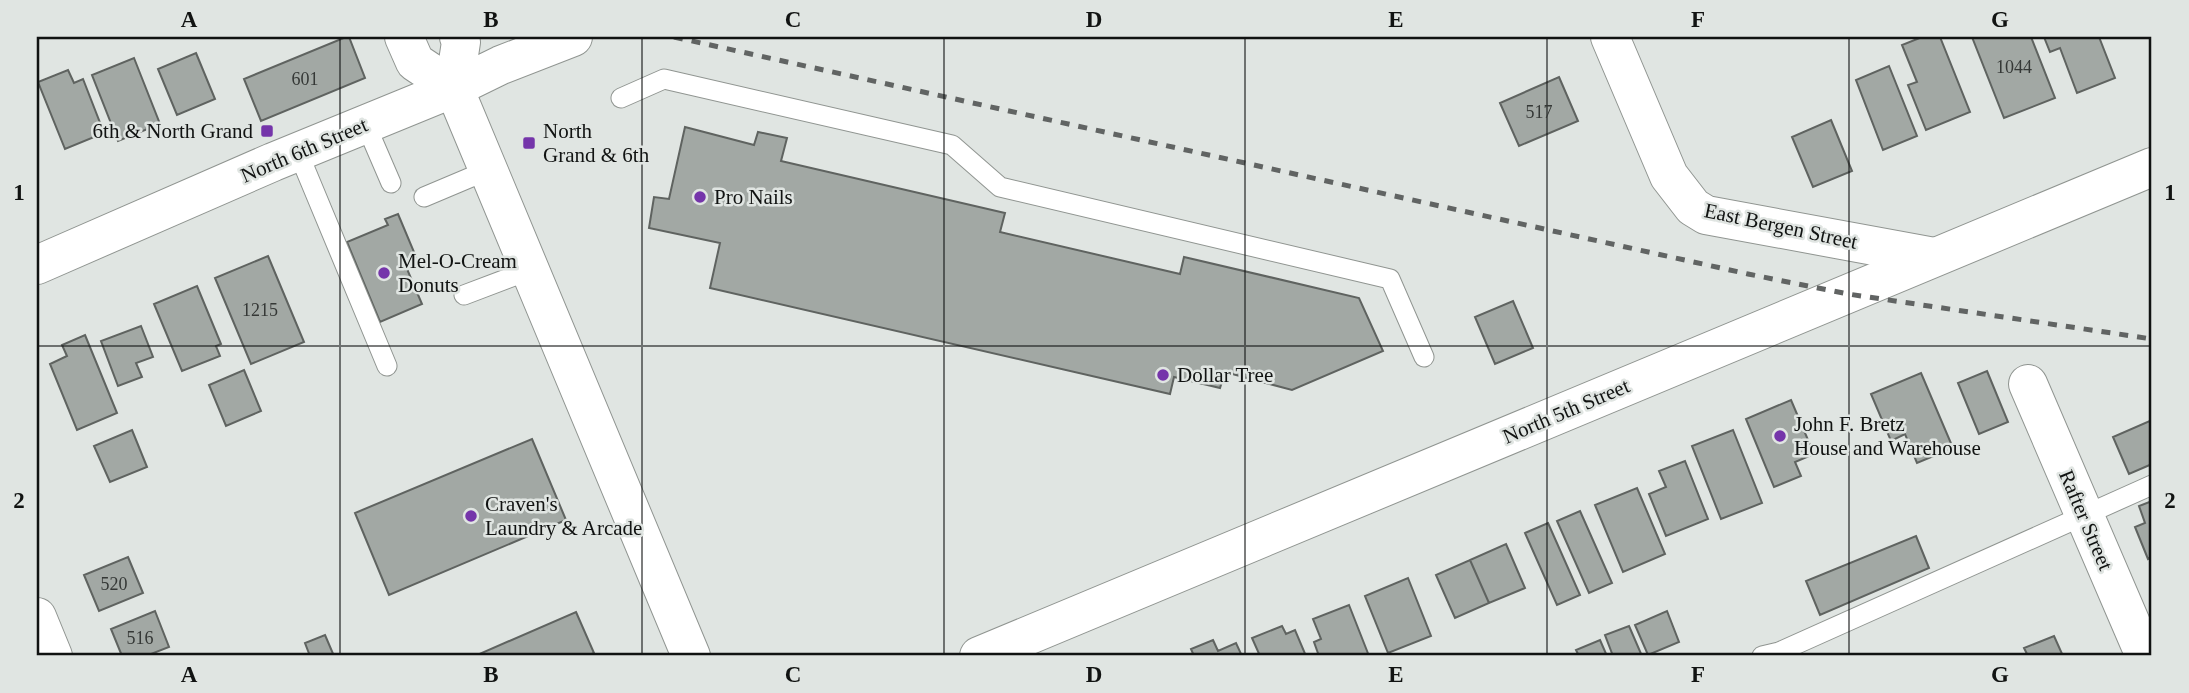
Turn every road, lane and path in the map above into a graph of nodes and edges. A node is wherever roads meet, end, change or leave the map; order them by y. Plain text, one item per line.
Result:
1 (404, 37) edge
2 (459, 37) edge
3 (572, 37) edge
4 (1609, 37) edge
5 (454, 88) junction
6 (621, 98) dead end
7 (366, 125) junction
8 (298, 152) junction
9 (2152, 167) edge
10 (488, 170) junction
11 (391, 183) dead end
12 (424, 197) dead end
13 (1934, 257) junction
14 (37, 265) edge
15 (530, 270) junction
16 (464, 295) dead end
17 (1424, 358) dead end
18 (387, 366) dead end
19 (2028, 384) dead end
20 (2152, 485) edge
21 (2084, 516) junction
22 (37, 617) edge
23 (1020, 648) edge
24 (53, 656) edge
25 (691, 656) edge
26 (979, 656) edge
27 (1762, 656) edge
28 (2145, 656) edge

1 - 5 main road
2 - 5 main road
3 - 5 main road, North 6th Street
4 - 13 main road, East Bergen Street
5 - 7 main road, North 6th Street
5 - 10 main road
6 - 17 lane
7 - 8 main road, North 6th Street
7 - 11 lane
8 - 14 main road, North 6th Street
8 - 18 lane
9 - 13 main road, North 5th Street
10 - 12 lane
10 - 15 main road
13 - 23 main road, North 5th Street
15 - 16 lane
15 - 25 main road
19 - 21 main road, Rafter Street
20 - 21 lane
21 - 27 lane
21 - 28 main road, Rafter Street
22 - 24 main road
23 - 26 main road, North 5th Street

